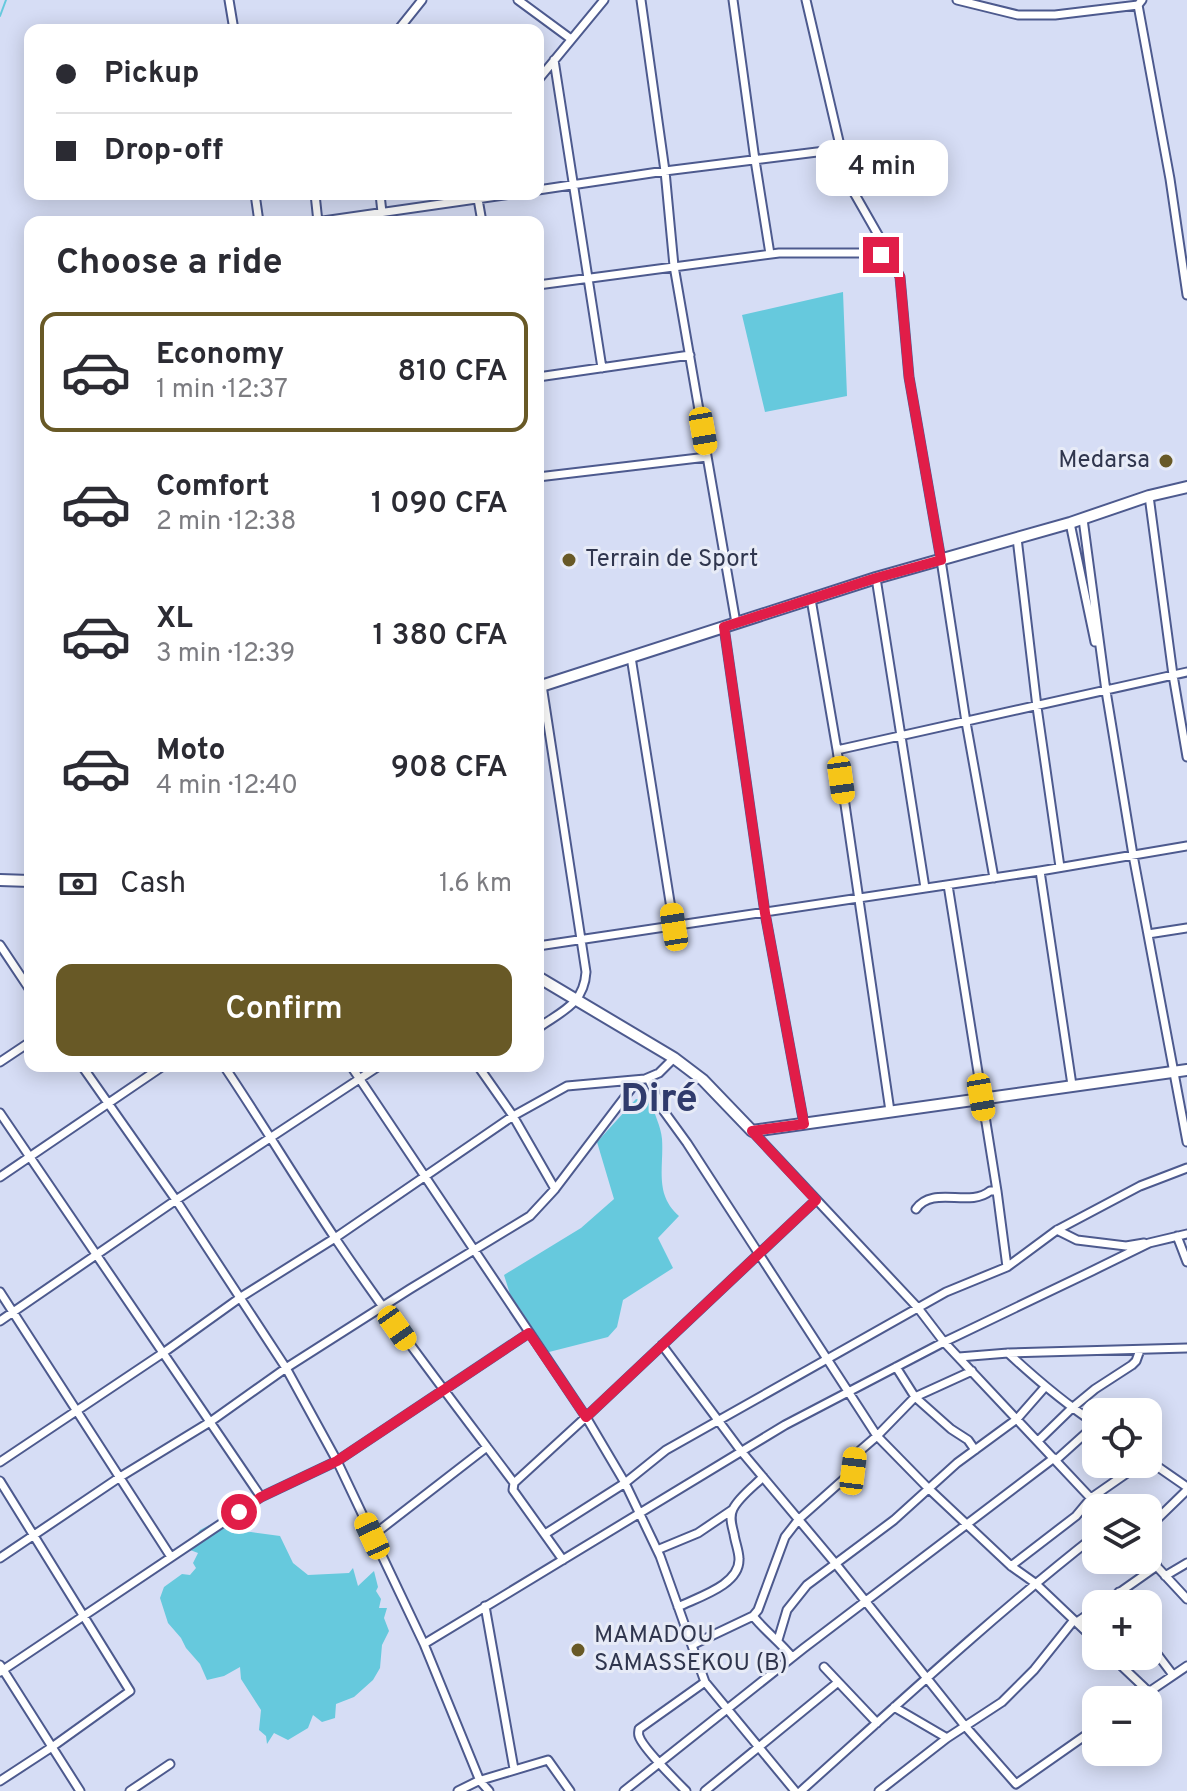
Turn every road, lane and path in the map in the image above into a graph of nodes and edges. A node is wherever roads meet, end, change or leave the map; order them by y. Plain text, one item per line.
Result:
1 (229, 0) edge
2 (422, 0) edge
3 (518, 0) edge
4 (604, 0) edge
5 (641, 0) edge
6 (733, 0) edge
7 (806, 0) edge
8 (957, 0) edge
9 (1140, 2) edge
10 (233, 24) edge
11 (403, 24) edge
12 (571, 39) junction
13 (554, 60) junction
14 (544, 72) edge
15 (841, 149) junction
16 (755, 160) junction
17 (665, 171) junction
18 (574, 185) junction
19 (544, 189) edge
20 (439, 200) edge
21 (471, 200) edge
22 (434, 205) junction
23 (387, 216) edge
24 (770, 254) junction
25 (894, 263) junction
26 (674, 266) junction
27 (588, 278) junction
28 (544, 284) edge
29 (1187, 295) edge
30 (690, 355) junction
31 (602, 368) junction
32 (544, 376) edge
33 (707, 457) junction
34 (544, 476) edge
35 (1187, 487) edge
36 (1149, 496) junction
37 (1083, 519) junction
38 (1070, 523) junction
39 (1017, 538) junction
40 (941, 560) junction
41 (876, 578) junction
42 (811, 599) junction
43 (736, 623) junction
44 (724, 627) junction
45 (1095, 643) dead end
46 (631, 657) junction
47 (1187, 672) edge
48 (1173, 675) junction
49 (544, 685) edge
50 (1106, 691) junction
51 (1037, 707) junction
52 (544, 710) edge
53 (966, 722) junction
54 (901, 736) junction
55 (837, 750) junction
56 (1187, 757) edge
57 (1187, 846) edge
58 (1133, 855) junction
59 (1060, 867) junction
60 (1040, 871) junction
61 (994, 878) junction
62 (0, 880) edge
63 (24, 881) edge
64 (948, 885) junction
65 (925, 888) junction
66 (859, 898) junction
67 (765, 913) junction
68 (674, 927) junction
69 (1187, 928) edge
70 (1148, 934) junction
71 (582, 941) junction
72 (0, 945) edge
73 (544, 945) edge
74 (24, 981) edge
75 (544, 981) edge
76 (578, 1001) junction
77 (544, 1024) edge
78 (24, 1046) edge
79 (674, 1058) junction
80 (0, 1062) edge
81 (1187, 1070) edge
82 (1175, 1071) junction
83 (86, 1072) edge
84 (154, 1072) edge
85 (228, 1072) edge
86 (355, 1072) edge
87 (370, 1072) edge
88 (484, 1072) edge
89 (648, 1078) junction
90 (359, 1079) junction
91 (637, 1081) junction
92 (1072, 1085) junction
93 (981, 1097) junction
94 (108, 1102) junction
95 (890, 1111) junction
96 (0, 1113) edge
97 (513, 1116) junction
98 (804, 1124) junction
99 (752, 1131) junction
100 (272, 1138) junction
101 (1187, 1142) edge
102 (30, 1157) junction
103 (1187, 1168) edge
104 (424, 1176) junction
105 (0, 1177) edge
106 (555, 1189) junction
107 (997, 1191) junction
108 (176, 1200) junction
109 (816, 1200) junction
110 (916, 1209) dead end
111 (1057, 1230) junction
112 (1187, 1234) edge
113 (1177, 1236) junction
114 (335, 1238) junction
115 (1149, 1243) junction
116 (474, 1250) junction
117 (758, 1255) junction
118 (97, 1256) junction
119 (1187, 1262) edge
120 (1007, 1267) junction
121 (0, 1292) edge
122 (241, 1297) junction
123 (382, 1307) junction
124 (918, 1308) junction
125 (13, 1312) junction
126 (0, 1321) edge
127 (529, 1333) junction
128 (944, 1342) junction
129 (662, 1345) junction
130 (1187, 1348) edge
131 (1140, 1350) junction
132 (163, 1353) junction
133 (1008, 1353) junction
134 (959, 1357) junction
135 (828, 1359) junction
136 (896, 1367) junction
137 (286, 1368) junction
138 (972, 1371) junction
139 (1045, 1387) junction
140 (442, 1390) junction
141 (848, 1392) junction
142 (915, 1397) junction
143 (1072, 1408) junction
144 (77, 1411) junction
145 (1082, 1415) edge
146 (586, 1417) junction
147 (1017, 1419) junction
148 (718, 1421) junction
149 (210, 1422) junction
150 (877, 1436) junction
151 (1082, 1436) edge
152 (1038, 1441) junction
153 (487, 1447) junction
154 (975, 1450) junction
155 (741, 1451) junction
156 (1055, 1459) junction
157 (337, 1461) junction
158 (0, 1462) edge
159 (1162, 1470) edge
160 (120, 1477) junction
161 (763, 1477) junction
162 (1120, 1478) edge
163 (0, 1481) edge
164 (514, 1483) junction
165 (625, 1483) junction
166 (928, 1488) junction
167 (1187, 1489) edge
168 (1087, 1494) edge
169 (1097, 1494) edge
170 (261, 1497) junction
171 (1082, 1509) edge
172 (732, 1510) junction
173 (639, 1512) junction
174 (1162, 1514) edge
175 (799, 1519) junction
176 (966, 1523) junction
177 (545, 1534) junction
178 (33, 1535) junction
179 (372, 1536) junction
180 (1082, 1546) edge
181 (657, 1550) junction
182 (171, 1557) junction
183 (0, 1558) edge
184 (563, 1560) junction
185 (835, 1563) junction
186 (1187, 1563) edge
187 (1011, 1566) junction
188 (1162, 1572) edge
189 (1145, 1574) edge
190 (1165, 1576) junction
191 (1035, 1583) junction
192 (1122, 1590) edge
193 (1187, 1599) edge
194 (865, 1601) junction
195 (485, 1606) junction
196 (678, 1607) junction
197 (83, 1615) junction
198 (753, 1616) junction
199 (1082, 1617) edge
200 (1075, 1621) junction
201 (1082, 1628) edge
202 (778, 1640) junction
203 (424, 1644) junction
204 (692, 1645) junction
205 (792, 1657) junction
206 (1162, 1660) edge
207 (1187, 1666) edge
208 (824, 1667) dead end
209 (1, 1669) edge
210 (1126, 1670) edge
211 (1173, 1675) junction
212 (926, 1678) junction
213 (705, 1682) junction
214 (837, 1683) junction
215 (1143, 1686) edge
216 (1157, 1686) edge
217 (894, 1707) junction
218 (727, 1709) junction
219 (877, 1723) junction
220 (965, 1726) junction
221 (947, 1738) junction
222 (1082, 1738) edge
223 (52, 1747) junction
224 (758, 1747) junction
225 (659, 1763) junction
226 (170, 1764) dead end
227 (514, 1769) junction
228 (0, 1781) edge
229 (480, 1781) junction
230 (80, 1791) edge
231 (130, 1791) edge
232 (458, 1791) edge
233 (489, 1791) edge
234 (570, 1791) edge
235 (624, 1791) edge
236 (686, 1791) edge
237 (705, 1791) edge
238 (798, 1791) edge
239 (879, 1791) edge

1 - 10 street
2 - 11 street
3 - 12 street
4 - 12 street
5 - 17 street
6 - 16 street
7 - 15 street
8 - 9 street
9 - 29 street
12 - 13 street
13 - 14 street
13 - 18 street
15 - 16 street
15 - 25 street
16 - 17 street
16 - 24 street
17 - 18 street
17 - 26 street
18 - 19 street
18 - 27 street
20 - 22 street
21 - 22 street
22 - 23 street
24 - 25 street
24 - 26 street
25 - 40 street
26 - 27 street
26 - 30 street
27 - 28 street
27 - 31 street
30 - 31 street
30 - 33 street
31 - 32 street
33 - 34 street
33 - 43 street
35 - 36 main road
36 - 37 main road
36 - 48 street
37 - 38 main road
37 - 50 street
38 - 39 main road
38 - 45 street
39 - 40 main road
39 - 51 street
40 - 41 main road
40 - 53 street
41 - 42 main road
41 - 54 street
42 - 43 main road
42 - 55 street
43 - 44 main road
44 - 46 main road
44 - 67 street
46 - 49 main road
46 - 68 street
47 - 48 street
48 - 50 street
48 - 56 street
50 - 51 street
50 - 58 street
51 - 53 street
51 - 59 street
52 - 71 street
53 - 54 street
53 - 61 street
54 - 55 street
54 - 65 street
55 - 66 street
57 - 58 street
58 - 59 street
58 - 70 street
59 - 60 street
60 - 61 street
60 - 92 street
61 - 64 street
62 - 63 main road
64 - 65 street
64 - 93 street
65 - 66 street
66 - 67 street
66 - 95 street
67 - 68 street
67 - 98 street
68 - 71 street
69 - 70 street
70 - 82 street
71 - 73 street
71 - 76 street
72 - 74 street
75 - 76 main road
76 - 77 street
76 - 79 main road
78 - 80 street
79 - 89 street
79 - 99 main road
81 - 82 main road
82 - 92 main road
82 - 101 street
83 - 94 street
84 - 94 street
85 - 100 street
86 - 90 street
87 - 90 street
88 - 97 street
89 - 91 street
89 - 117 street
90 - 100 street
90 - 104 street
91 - 97 street
91 - 106 street
92 - 93 main road
93 - 95 main road
93 - 107 street
94 - 102 street
94 - 108 street
95 - 98 main road
96 - 102 street
97 - 104 street
97 - 106 street
98 - 99 main road
99 - 109 street
100 - 108 street
100 - 114 street
102 - 105 street
102 - 118 street
103 - 111 street
104 - 114 street
104 - 116 street
106 - 116 street
107 - 110 street
107 - 120 street
108 - 118 street
108 - 122 street
109 - 117 street
109 - 124 street
111 - 115 street
111 - 120 street
112 - 113 street
113 - 115 street
113 - 119 street
114 - 122 street
114 - 123 street
115 - 128 street
116 - 123 street
116 - 127 street
117 - 129 street
117 - 135 street
118 - 125 street
118 - 132 street
120 - 124 street
121 - 125 street
122 - 132 street
122 - 137 street
123 - 137 street
123 - 140 street
124 - 128 street
124 - 135 street
125 - 126 street
125 - 144 street
127 - 140 street
127 - 146 street
128 - 134 street
128 - 136 street
129 - 146 street
129 - 148 street
130 - 131 street
131 - 133 street
131 - 143 street
132 - 144 street
132 - 149 street
133 - 134 street
133 - 139 street
134 - 138 street
135 - 141 street
135 - 148 street
136 - 141 street
136 - 142 street
137 - 149 street
137 - 157 street
138 - 142 street
138 - 147 street
139 - 143 street
139 - 147 street
140 - 153 street
140 - 157 street
141 - 150 street
141 - 155 street
142 - 150 street
142 - 154 street
143 - 145 street
143 - 152 street
144 - 158 street
144 - 160 street
146 - 164 street
146 - 165 street
147 - 152 street
147 - 154 street
148 - 155 street
148 - 165 street
149 - 160 street
149 - 170 street
150 - 166 street
150 - 175 street
151 - 156 street
152 - 156 street
153 - 164 street
153 - 179 street
154 - 166 street
155 - 161 street
155 - 173 street
156 - 168 street
156 - 176 street
157 - 170 street
157 - 179 street
159 - 167 street
160 - 178 street
160 - 182 street
161 - 172 street
161 - 175 street
162 - 169 street
163 - 178 street
164 - 177 street
165 - 173 street
165 - 177 street
166 - 176 street
166 - 185 street
167 - 174 street
170 - 182 street
171 - 187 street
172 - 181 street
172 - 196 street
173 - 181 street
173 - 184 street
175 - 185 street
175 - 198 street
176 - 187 street
176 - 194 street
177 - 184 street
178 - 183 street
178 - 197 street
179 - 203 street
180 - 191 street
181 - 196 street
182 - 197 street
184 - 195 street
185 - 194 street
185 - 202 street
186 - 190 street
187 - 191 street
188 - 190 street
189 - 192 street
190 - 193 street
191 - 200 street
191 - 212 street
194 - 205 street
194 - 212 street
195 - 203 street
195 - 227 street
196 - 204 street
197 - 209 street
197 - 223 street
198 - 202 street
198 - 204 street
199 - 200 street
200 - 201 street
200 - 220 street
202 - 205 street
203 - 229 street
204 - 213 street
205 - 218 street
206 - 211 street
207 - 211 street
208 - 214 street
209 - 223 street
210 - 215 street
211 - 216 street
212 - 217 street
212 - 220 street
213 - 218 street
213 - 225 street
214 - 219 street
214 - 224 street
217 - 219 street
217 - 221 street
218 - 224 street
218 - 225 street
219 - 238 street
220 - 221 street
220 - 222 street
221 - 239 street
223 - 228 street
223 - 230 street
224 - 237 street
224 - 238 street
225 - 235 street
225 - 236 street
226 - 231 street
227 - 229 street
227 - 234 street
229 - 232 street
229 - 233 street

